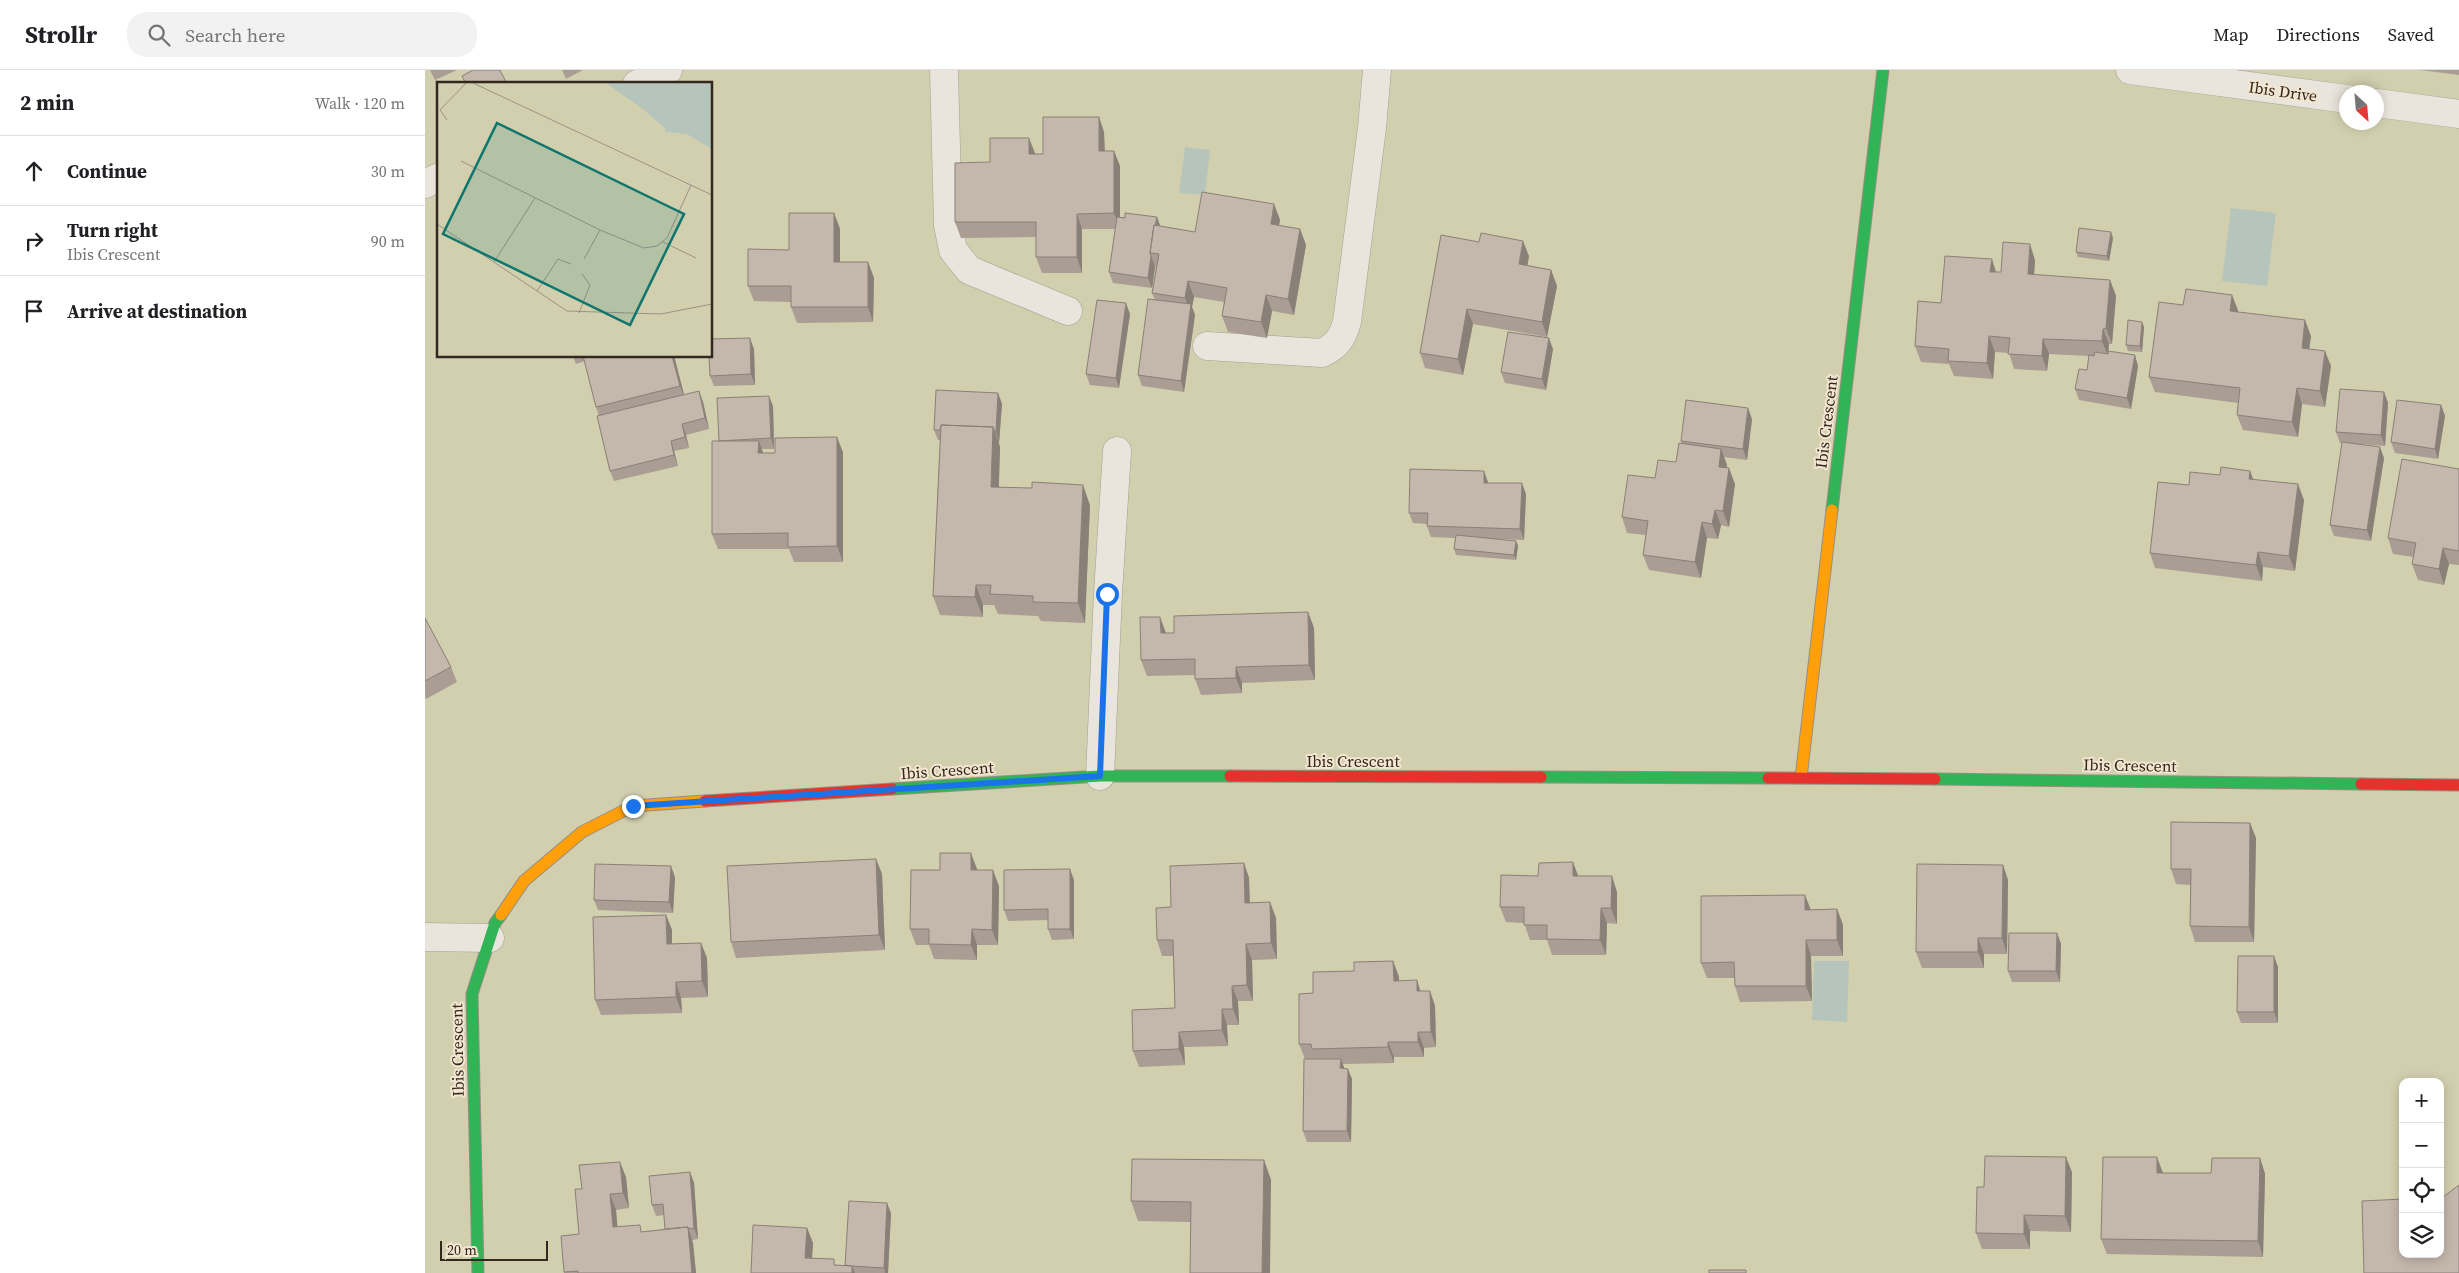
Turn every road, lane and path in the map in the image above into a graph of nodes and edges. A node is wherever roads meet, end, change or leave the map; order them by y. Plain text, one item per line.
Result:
1 (668, 70) edge
2 (944, 70) edge
3 (1377, 70) edge
4 (1883, 70) edge
5 (2130, 70) edge
6 (641, 82) edge
7 (2339, 98) edge
8 (2384, 104) edge
9 (2459, 114) edge
10 (437, 178) edge
11 (425, 184) edge
12 (1068, 311) dead end
13 (1207, 346) dead end
14 (1117, 451) dead end
15 (1100, 776) junction
16 (1801, 778) junction
17 (2459, 784) edge
18 (425, 937) edge
19 (490, 938) junction
20 (478, 1273) edge

1 - 6 street
2 - 12 street
3 - 13 street
4 - 16 street, Ibis Crescent
5 - 7 street, Ibis Drive
8 - 9 street
10 - 11 street
14 - 15 street
15 - 16 street, Ibis Crescent
15 - 19 street, Ibis Crescent
16 - 17 street, Ibis Crescent
18 - 19 street
19 - 20 street, Ibis Crescent

